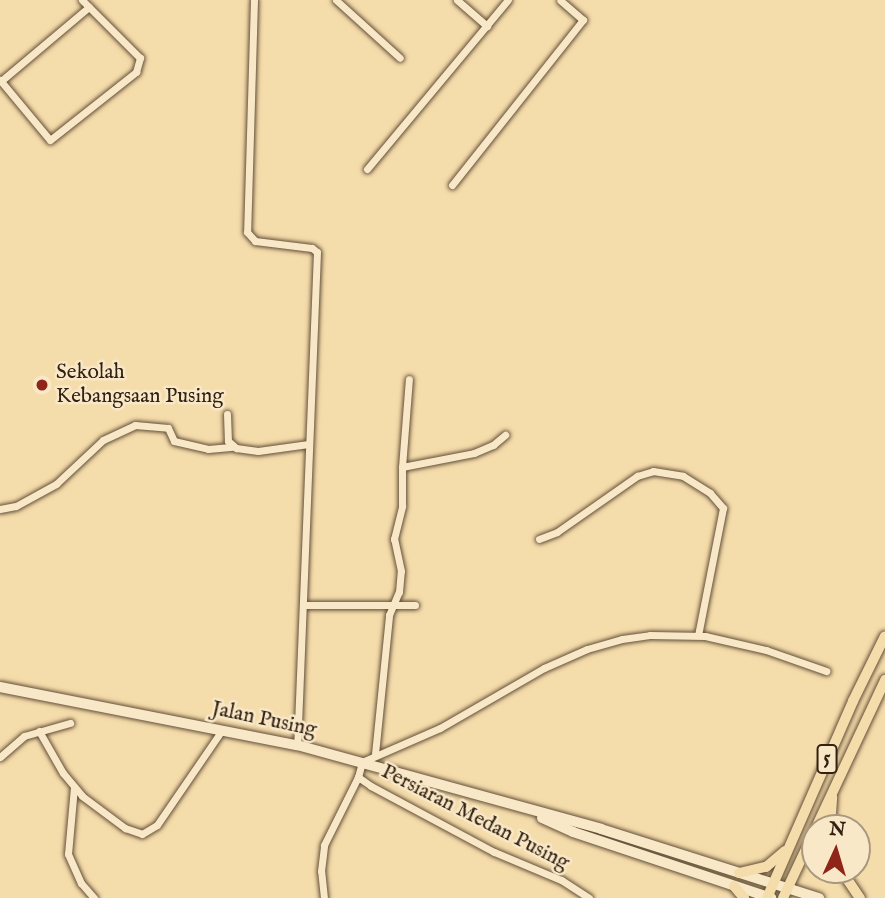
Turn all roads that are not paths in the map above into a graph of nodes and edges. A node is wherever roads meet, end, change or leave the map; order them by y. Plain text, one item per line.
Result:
1 (82, 0) edge
2 (254, 0) edge
3 (336, 0) edge
4 (457, 0) edge
5 (508, 0) edge
6 (560, 0) edge
7 (89, 7) junction
8 (486, 26) junction
9 (400, 58) dead end
10 (0, 81) edge
11 (367, 169) dead end
12 (452, 185) dead end
13 (409, 379) dead end
14 (227, 414) dead end
15 (505, 435) dead end
16 (309, 444) junction
17 (233, 447) junction
18 (402, 467) junction
19 (0, 509) edge
20 (540, 539) dead end
21 (394, 603) junction
22 (303, 605) junction
23 (415, 605) dead end
24 (698, 635) junction
25 (885, 636) edge
26 (826, 671) dead end
27 (885, 680) edge
28 (0, 687) edge
29 (70, 723) dead end
30 (222, 730) junction
31 (39, 731) junction
32 (297, 745) junction
33 (375, 754) junction
34 (0, 757) edge
35 (362, 762) junction
36 (358, 777) junction
37 (834, 784) junction
38 (74, 786) junction
39 (516, 806) junction
40 (831, 814) edge
41 (789, 847) junction
42 (739, 873) junction
43 (773, 884) junction
44 (734, 886) junction
45 (785, 893) edge
46 (92, 897) edge
47 (324, 898) edge
48 (589, 898) edge
49 (744, 898) edge
50 (768, 898) edge
51 (819, 898) edge

1 - 7 street
2 - 16 street
3 - 9 street
4 - 8 street
5 - 8 street
6 - 12 street
7 - 10 street
7 - 10 street
8 - 11 street
13 - 18 street
14 - 17 street
15 - 18 street
16 - 17 street
16 - 22 street
17 - 19 street
18 - 21 street
20 - 24 street
21 - 22 street
21 - 23 street
21 - 33 street
22 - 32 street
24 - 26 street
24 - 33 street
25 - 41 highway, 5
27 - 37 highway, 5
28 - 30 main road, Jalan Pusing
29 - 31 street
30 - 32 main road, Jalan Pusing
30 - 38 street
31 - 34 street
31 - 38 street
32 - 35 main road, Jalan Pusing
33 - 35 street
35 - 36 street, Persiaran Medan Pusing
35 - 39 main road, Jalan Pusing
36 - 47 street
36 - 48 street, Persiaran Medan Pusing
37 - 40 highway
37 - 45 highway, 5
38 - 46 street
39 - 42 main road, Jalan Pusing
39 - 44 main road, Jalan Pusing
41 - 42 highway
41 - 43 highway, 5
42 - 43 main road, Jalan Pusing
43 - 45 main road, Jalan Pusing
43 - 50 highway, 5
44 - 49 highway
44 - 50 main road, Jalan Pusing
45 - 51 main road, Jalan Pusing

